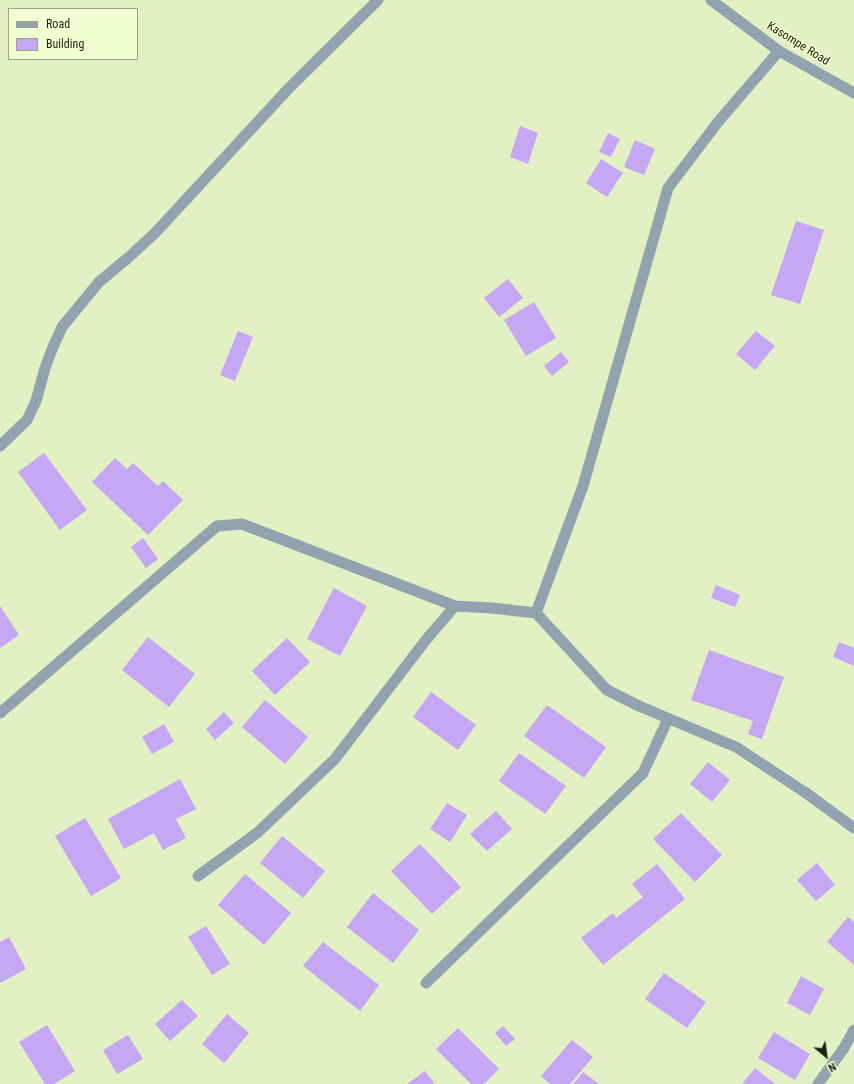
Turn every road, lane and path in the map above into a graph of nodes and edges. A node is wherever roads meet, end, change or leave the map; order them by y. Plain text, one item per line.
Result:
1 (378, 0) edge
2 (711, 0) edge
3 (779, 51) junction
4 (854, 93) edge
5 (0, 446) edge
6 (455, 606) junction
7 (536, 613) junction
8 (0, 712) edge
9 (668, 719) junction
10 (854, 828) edge
11 (198, 876) dead end
12 (426, 983) dead end
13 (854, 1030) edge
14 (818, 1084) edge

1 - 5 street
2 - 3 street, Kasompe Road
3 - 4 street, Kasompe Road
3 - 7 street
6 - 7 street
6 - 8 street
6 - 11 street
7 - 9 street
9 - 10 street
9 - 12 street
13 - 14 street

